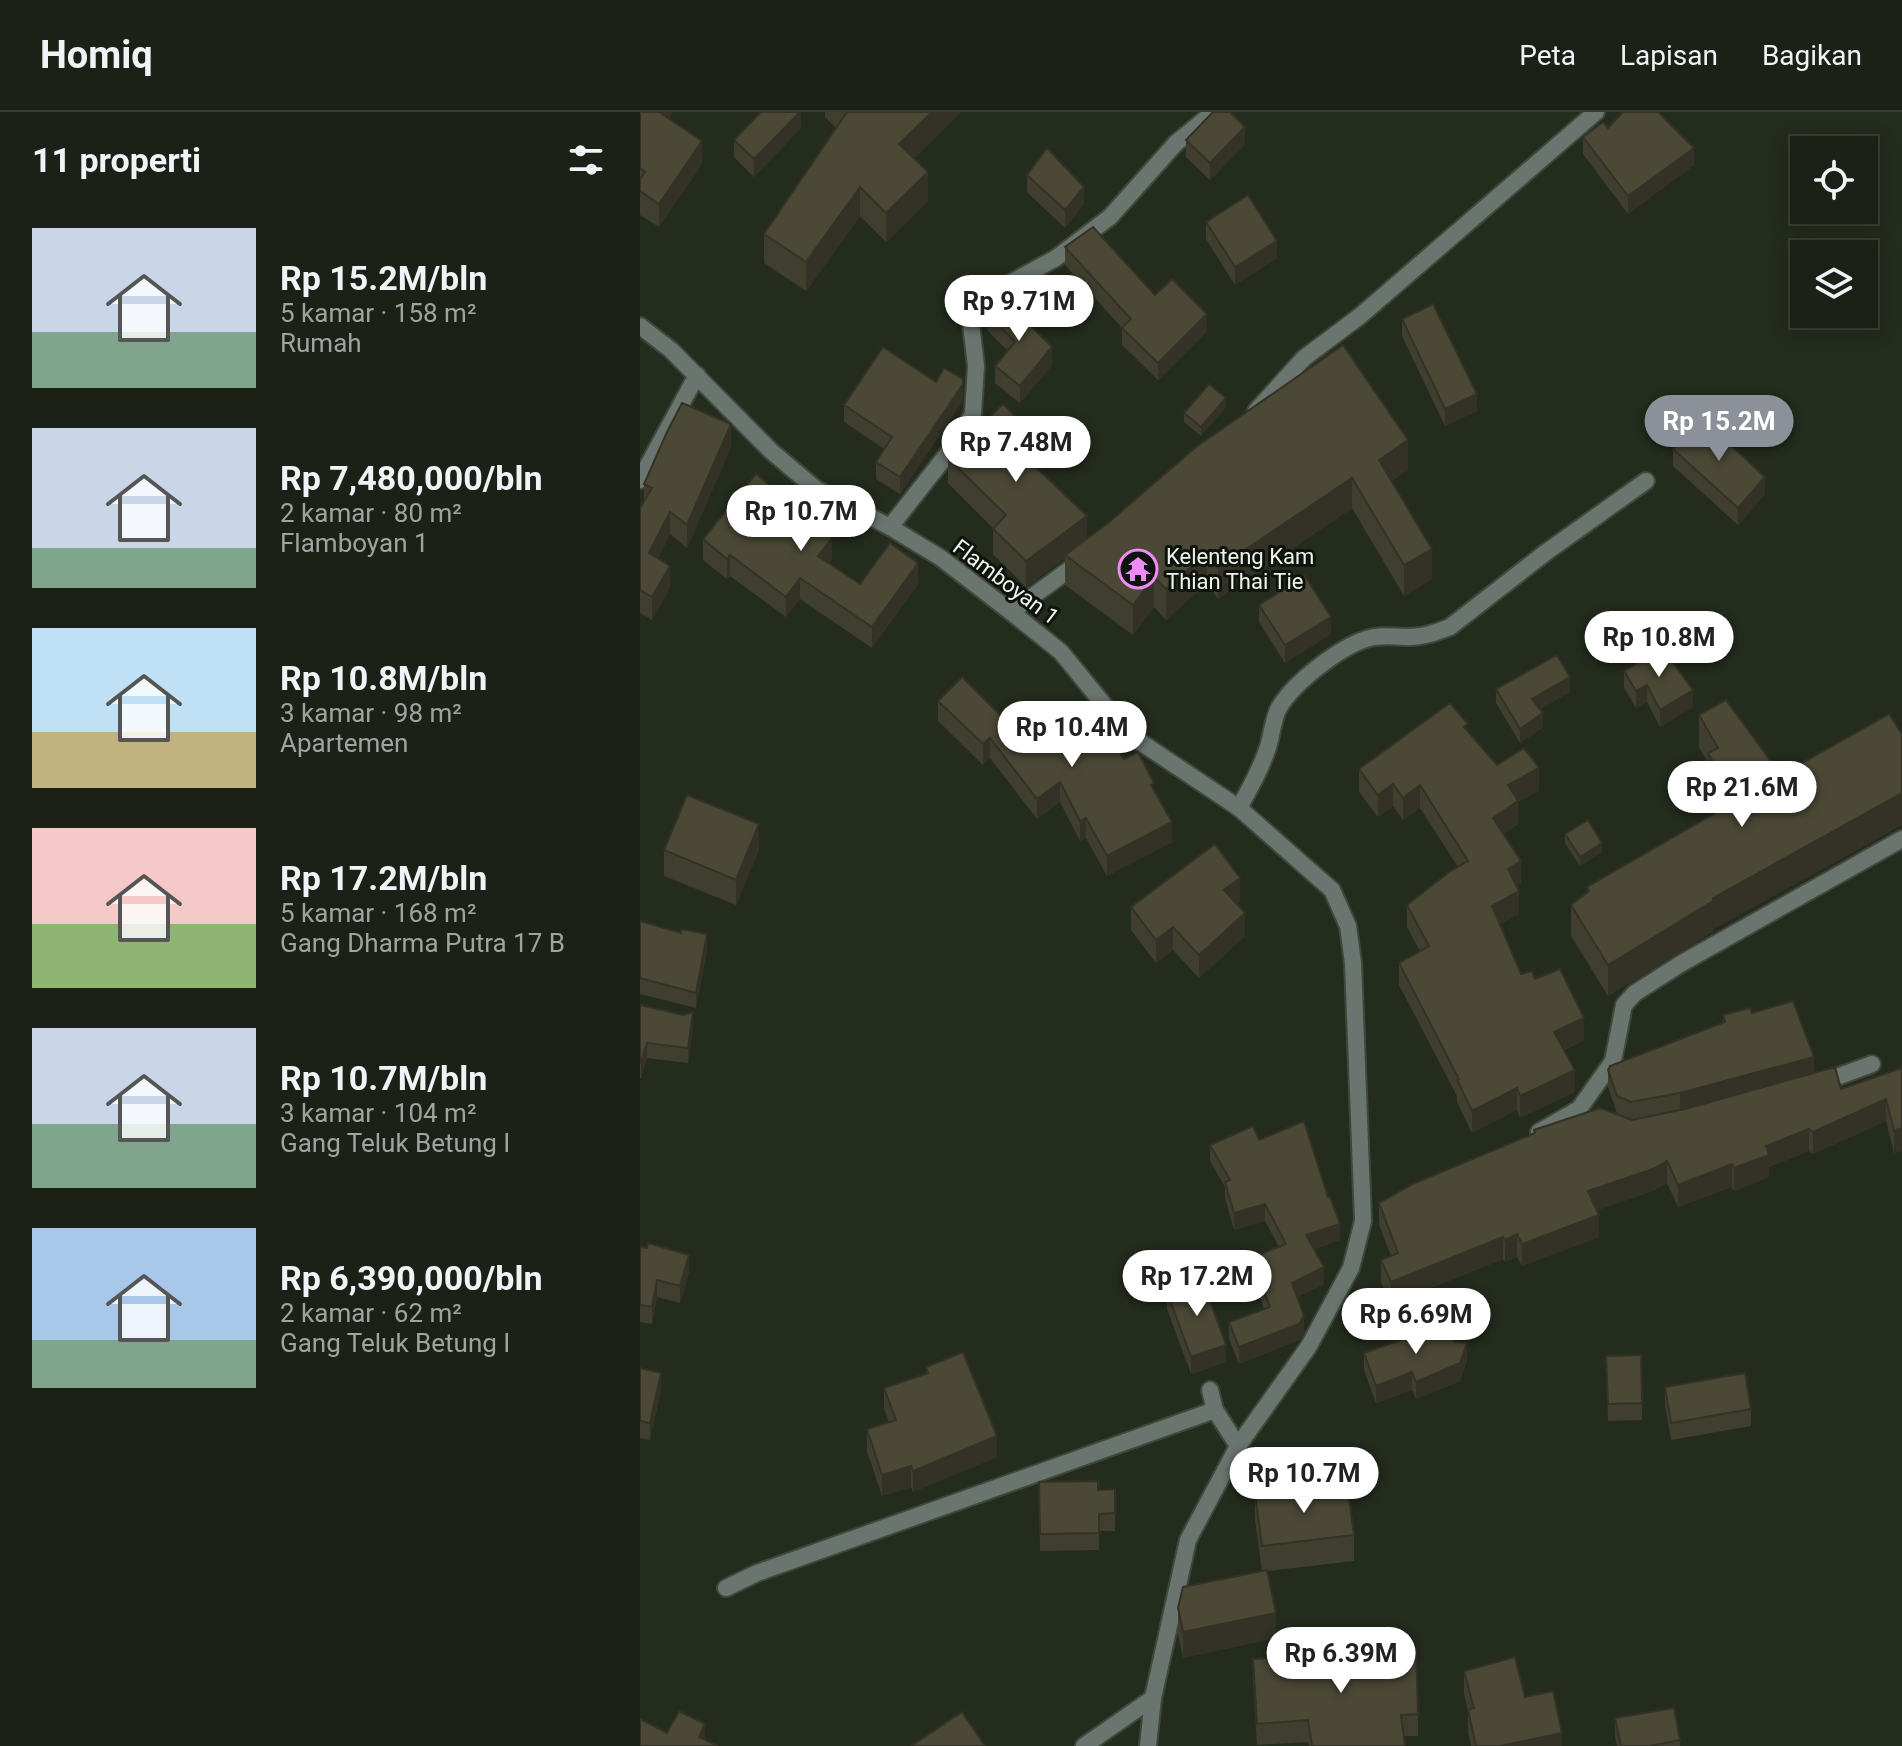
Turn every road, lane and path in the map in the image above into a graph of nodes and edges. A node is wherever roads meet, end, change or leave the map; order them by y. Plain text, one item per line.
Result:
1 (1214, 112) edge
2 (1596, 112) edge
3 (640, 326) edge
4 (697, 375) junction
5 (1248, 421) edge
6 (640, 480) edge
7 (1646, 481) dead end
8 (890, 527) junction
9 (1091, 553) edge
10 (1011, 612) junction
11 (1239, 808) junction
12 (1902, 839) edge
13 (1872, 1064) dead end
14 (1804, 1088) edge
15 (1579, 1109) junction
16 (1600, 1118) edge
17 (1530, 1138) edge
18 (1210, 1390) dead end
19 (1215, 1410) junction
20 (1238, 1446) junction
21 (726, 1588) dead end
22 (1153, 1698) junction
23 (1084, 1746) edge
24 (1148, 1746) edge

1 - 8 street
2 - 5 street
3 - 4 street, Flamboyan 1
4 - 6 street
4 - 8 street, Flamboyan 1
7 - 11 street
8 - 10 street, Flamboyan 1
9 - 10 street
10 - 11 street, Flamboyan 1
11 - 20 street, Flamboyan 1
12 - 15 street
13 - 14 street
15 - 16 street
15 - 17 street
18 - 19 street
19 - 20 street
19 - 21 street
20 - 22 street
22 - 23 street
22 - 24 street

